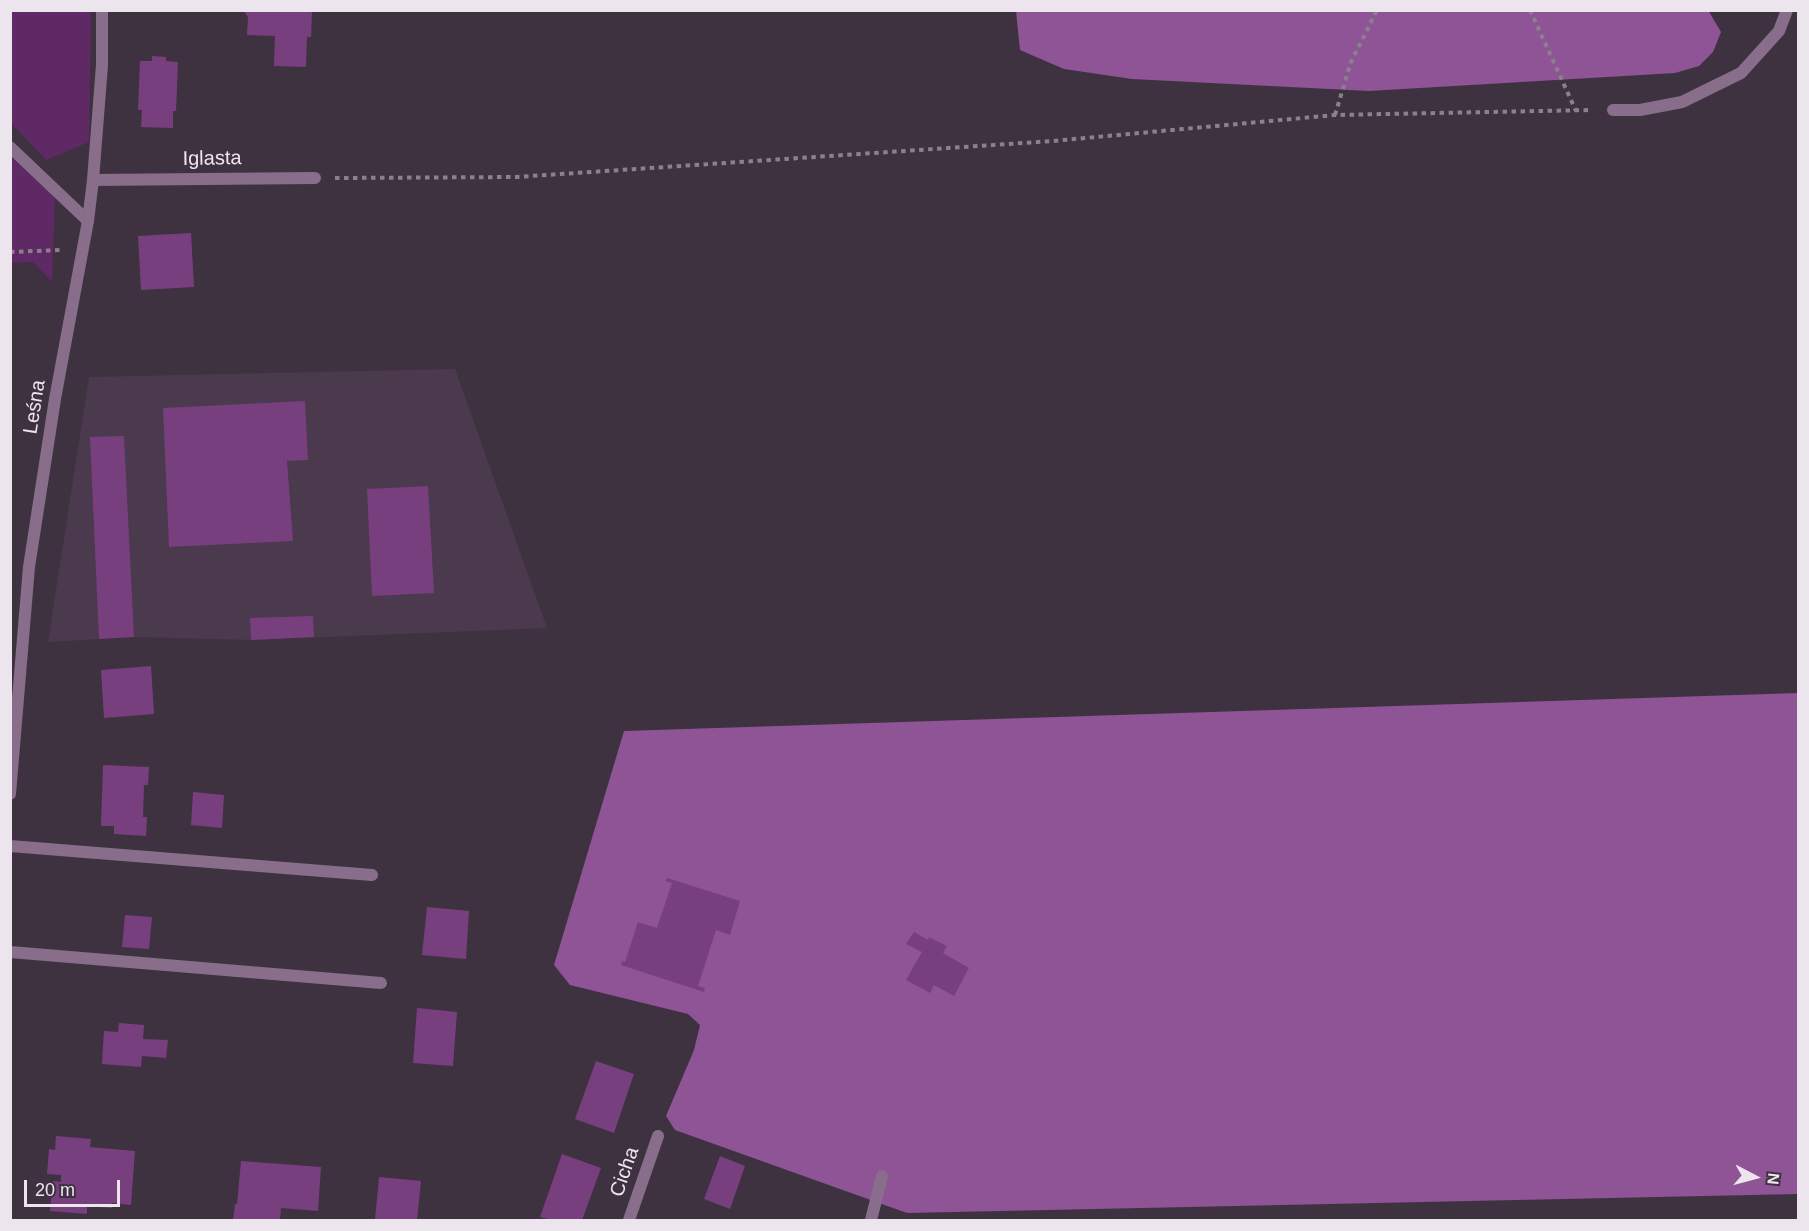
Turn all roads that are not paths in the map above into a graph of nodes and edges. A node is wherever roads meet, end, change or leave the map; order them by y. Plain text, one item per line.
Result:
1 (102, 10) edge
2 (1787, 10) edge
3 (1613, 110) road end
4 (10, 147) edge
5 (315, 178) road end
6 (93, 180) junction
7 (88, 221) junction
8 (10, 794) edge
9 (10, 846) edge
10 (372, 875) dead end
11 (10, 952) edge
12 (381, 983) dead end
13 (658, 1136) dead end
14 (882, 1176) dead end
15 (629, 1221) edge
16 (871, 1221) edge

1 - 6 street, Leśna
2 - 3 street
4 - 7 street
5 - 6 street, Iglasta
6 - 7 street, Leśna
7 - 8 street, Leśna
9 - 10 street
11 - 12 street
13 - 15 street, Cicha
14 - 16 street

